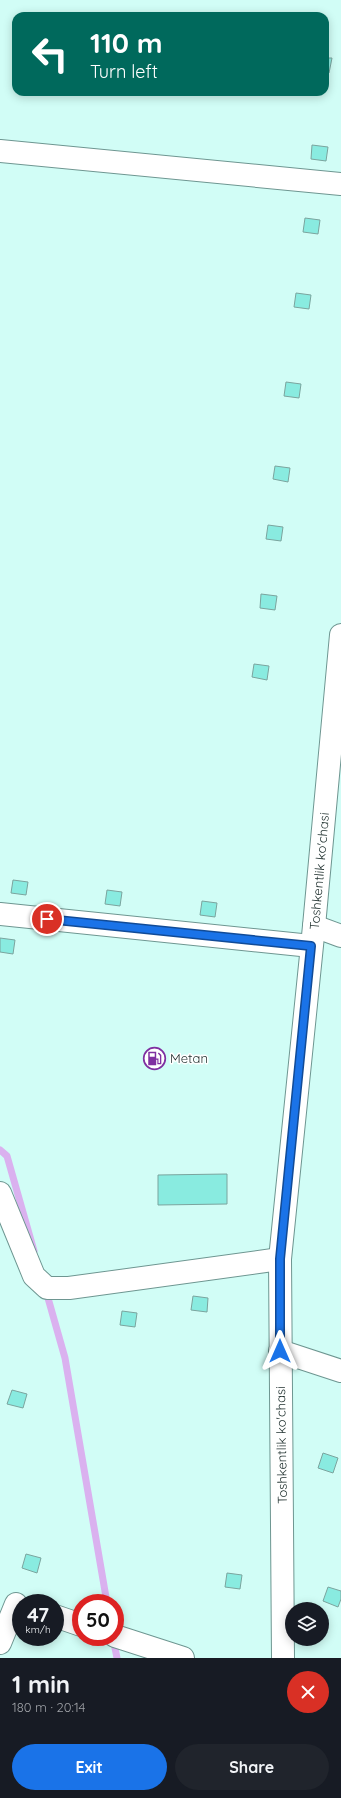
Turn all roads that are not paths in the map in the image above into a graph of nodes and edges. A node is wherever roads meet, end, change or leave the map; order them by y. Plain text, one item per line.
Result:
1 (0, 151) edge
2 (341, 184) edge
3 (341, 635) edge
4 (0, 914) edge
5 (312, 936) junction
6 (341, 936) edge
7 (0, 1193) edge
8 (280, 1259) junction
9 (280, 1351) junction
10 (341, 1371) edge
11 (12, 1603) edge
12 (124, 1639) edge
13 (0, 1643) edge
14 (183, 1658) edge
15 (283, 1658) edge

1 - 2 street
3 - 5 street, Toshkentlik ko'chasi
4 - 5 street
5 - 6 street
5 - 8 street, Toshkentlik ko'chasi
7 - 8 street
8 - 9 street, Toshkentlik ko'chasi
9 - 10 street
9 - 15 street, Toshkentlik ko'chasi
11 - 13 street
12 - 14 street

